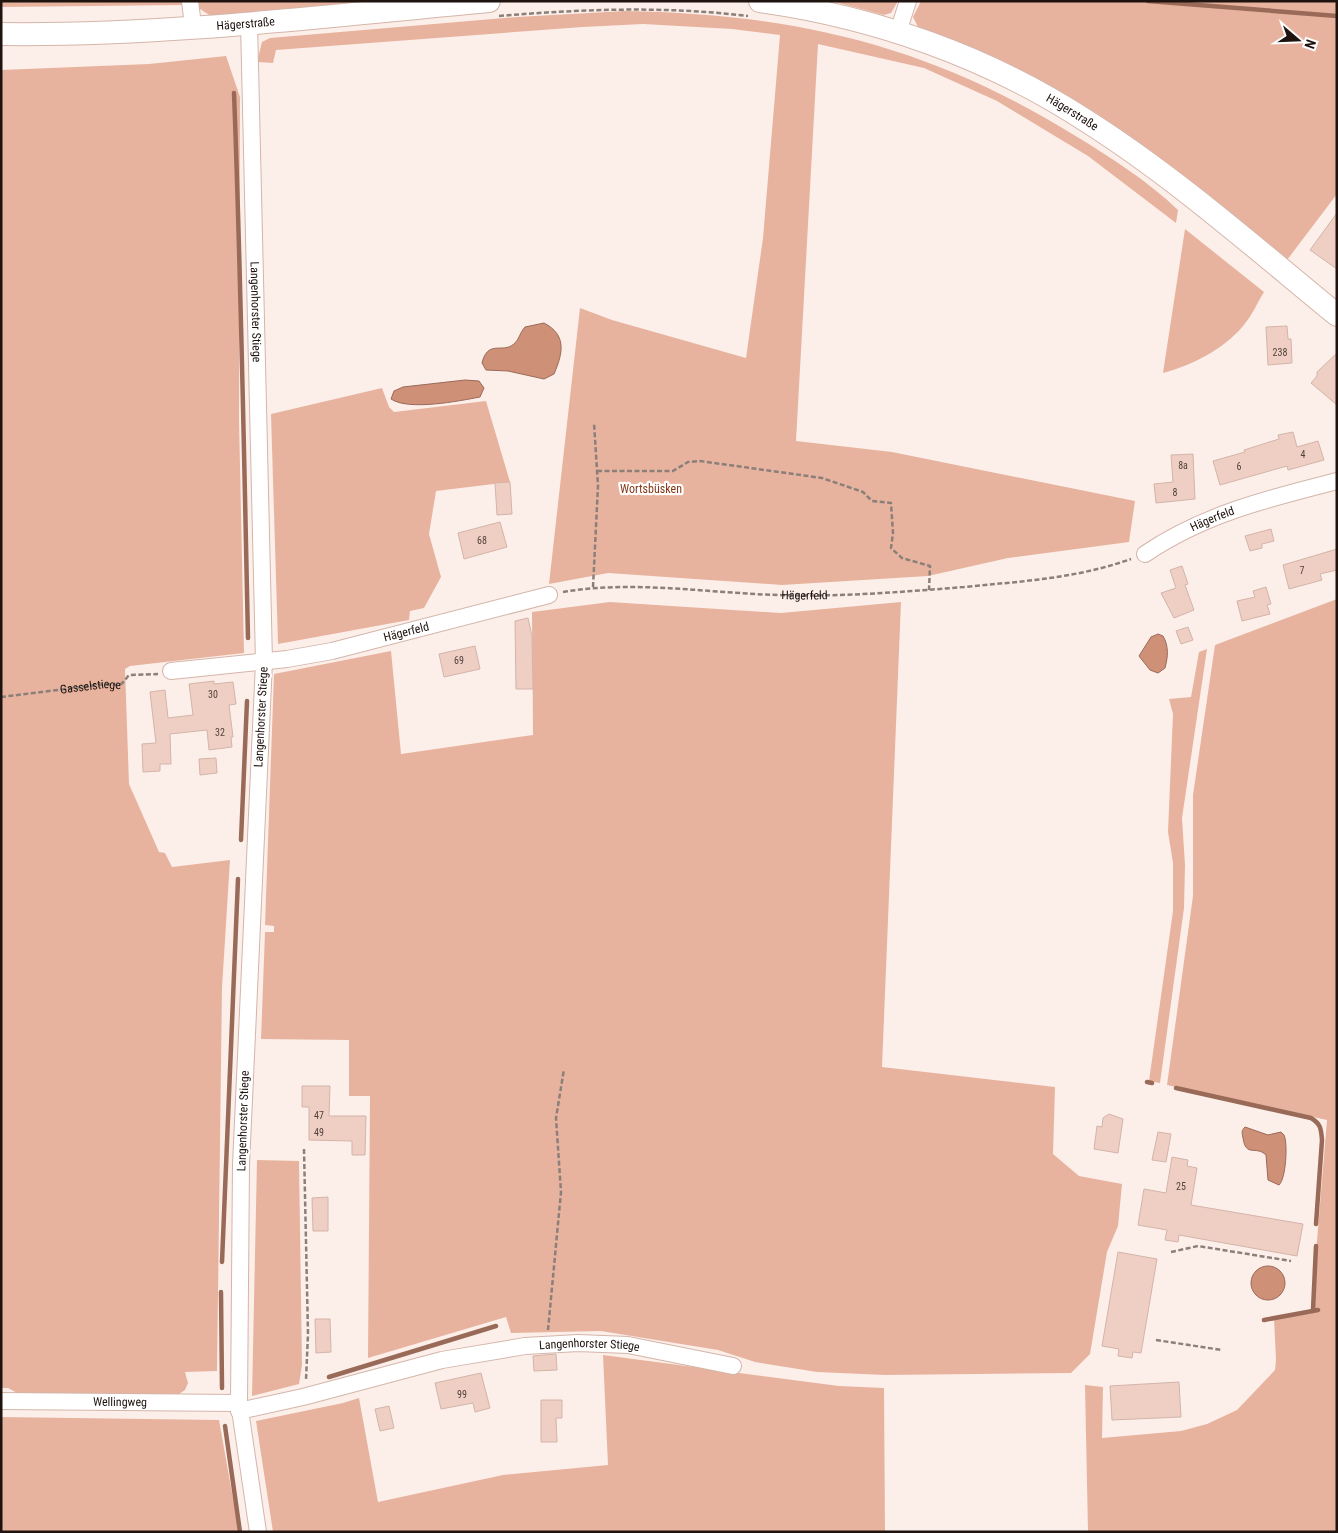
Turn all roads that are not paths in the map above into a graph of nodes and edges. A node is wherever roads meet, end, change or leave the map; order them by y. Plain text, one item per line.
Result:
1 (190, 1) edge
2 (908, 1) edge
3 (490, 9) edge
4 (756, 9) edge
5 (249, 23) junction
6 (193, 26) junction
7 (898, 32) junction
8 (1, 34) edge
9 (1337, 315) edge
10 (1337, 481) edge
11 (1146, 554) road end
12 (549, 595) road end
13 (264, 662) junction
14 (171, 671) road end
15 (733, 1366) dead end
16 (1, 1401) edge
17 (239, 1407) junction
18 (258, 1532) edge

1 - 6 street
2 - 7 street
3 - 5 main road, Hägerstraße
4 - 7 main road, Hägerstraße
5 - 6 main road, Hägerstraße
5 - 13 street, Langenhorster Stiege
6 - 8 main road, Hägerstraße
7 - 9 main road, Hägerstraße
10 - 11 street, Hägerfeld
12 - 13 street, Hägerfeld
13 - 14 street
13 - 17 street, Langenhorster Stiege
15 - 17 street, Langenhorster Stiege
16 - 17 street, Wellingweg
17 - 18 street, Langenhorster Stiege

